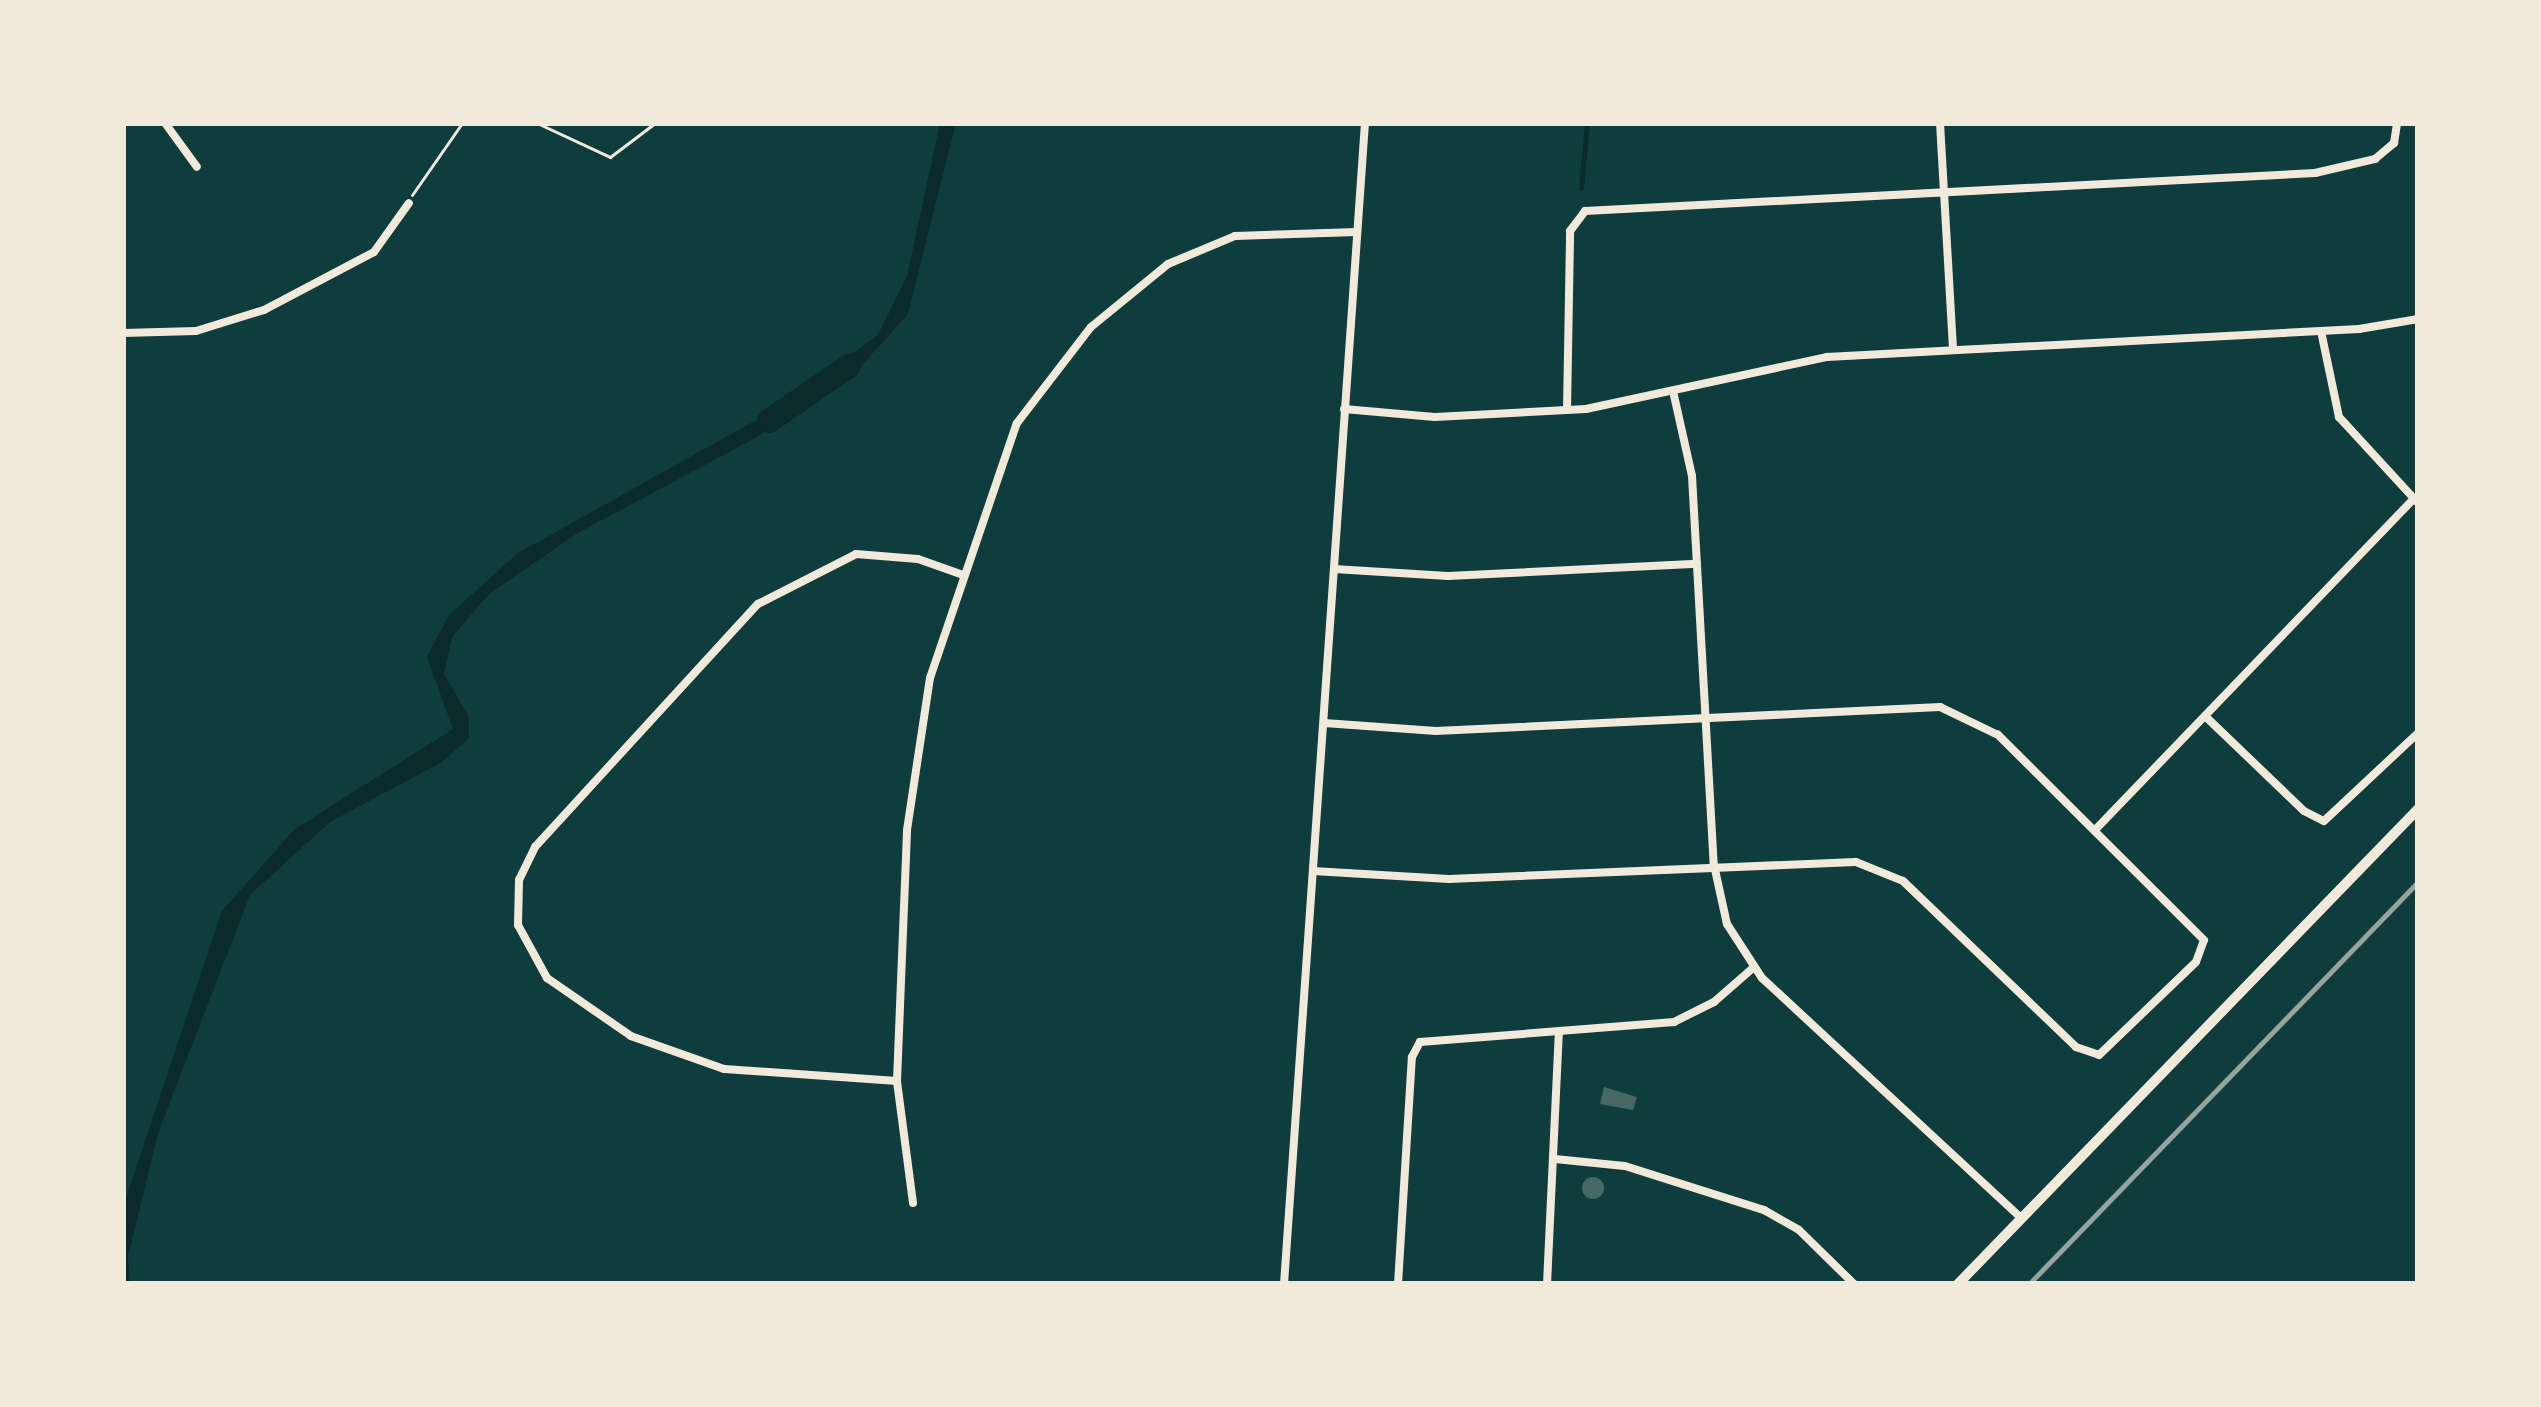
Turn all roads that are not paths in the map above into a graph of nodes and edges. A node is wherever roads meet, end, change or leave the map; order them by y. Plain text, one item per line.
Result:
1 (165, 123) edge
2 (1365, 123) edge
3 (1940, 123) edge
4 (2397, 123) edge
5 (197, 166) dead end
6 (1943, 193) junction
7 (409, 203) road end
8 (1358, 232) junction
9 (2418, 319) edge
10 (2321, 332) junction
11 (123, 333) edge
12 (1953, 350) junction
13 (1673, 391) junction
14 (1344, 410) junction
15 (1568, 410) junction
16 (2416, 501) edge
17 (1697, 564) junction
18 (1334, 569) junction
19 (962, 575) junction
20 (1706, 716) junction
21 (2205, 716) junction
22 (1324, 723) junction
23 (2418, 733) edge
24 (2418, 808) edge
25 (2095, 830) junction
26 (1714, 865) junction
27 (1313, 871) junction
28 (1753, 968) junction
29 (1559, 1031) junction
30 (897, 1081) junction
31 (1556, 1159) junction
32 (913, 1203) dead end
33 (2021, 1218) junction
34 (1284, 1284) edge
35 (1398, 1284) edge
36 (1547, 1284) edge
37 (1854, 1284) edge
38 (1958, 1284) edge

1 - 5 street
2 - 8 street
3 - 6 street
4 - 6 street
6 - 12 street
6 - 15 street
7 - 11 street
8 - 14 street
8 - 19 street
9 - 10 street
10 - 12 street
10 - 16 street
12 - 13 street
13 - 15 street
13 - 17 street
14 - 15 street
14 - 18 street
16 - 21 street
17 - 18 street
17 - 20 street
18 - 22 street
19 - 30 street
19 - 30 street
20 - 22 street
20 - 25 street
20 - 26 street
21 - 23 street
21 - 25 street
22 - 27 street
24 - 33 main road
25 - 26 street
26 - 27 street
26 - 28 street
27 - 34 street
28 - 29 street
28 - 33 street
29 - 31 street
29 - 35 street
30 - 32 street
31 - 36 street
31 - 37 street
33 - 38 main road

